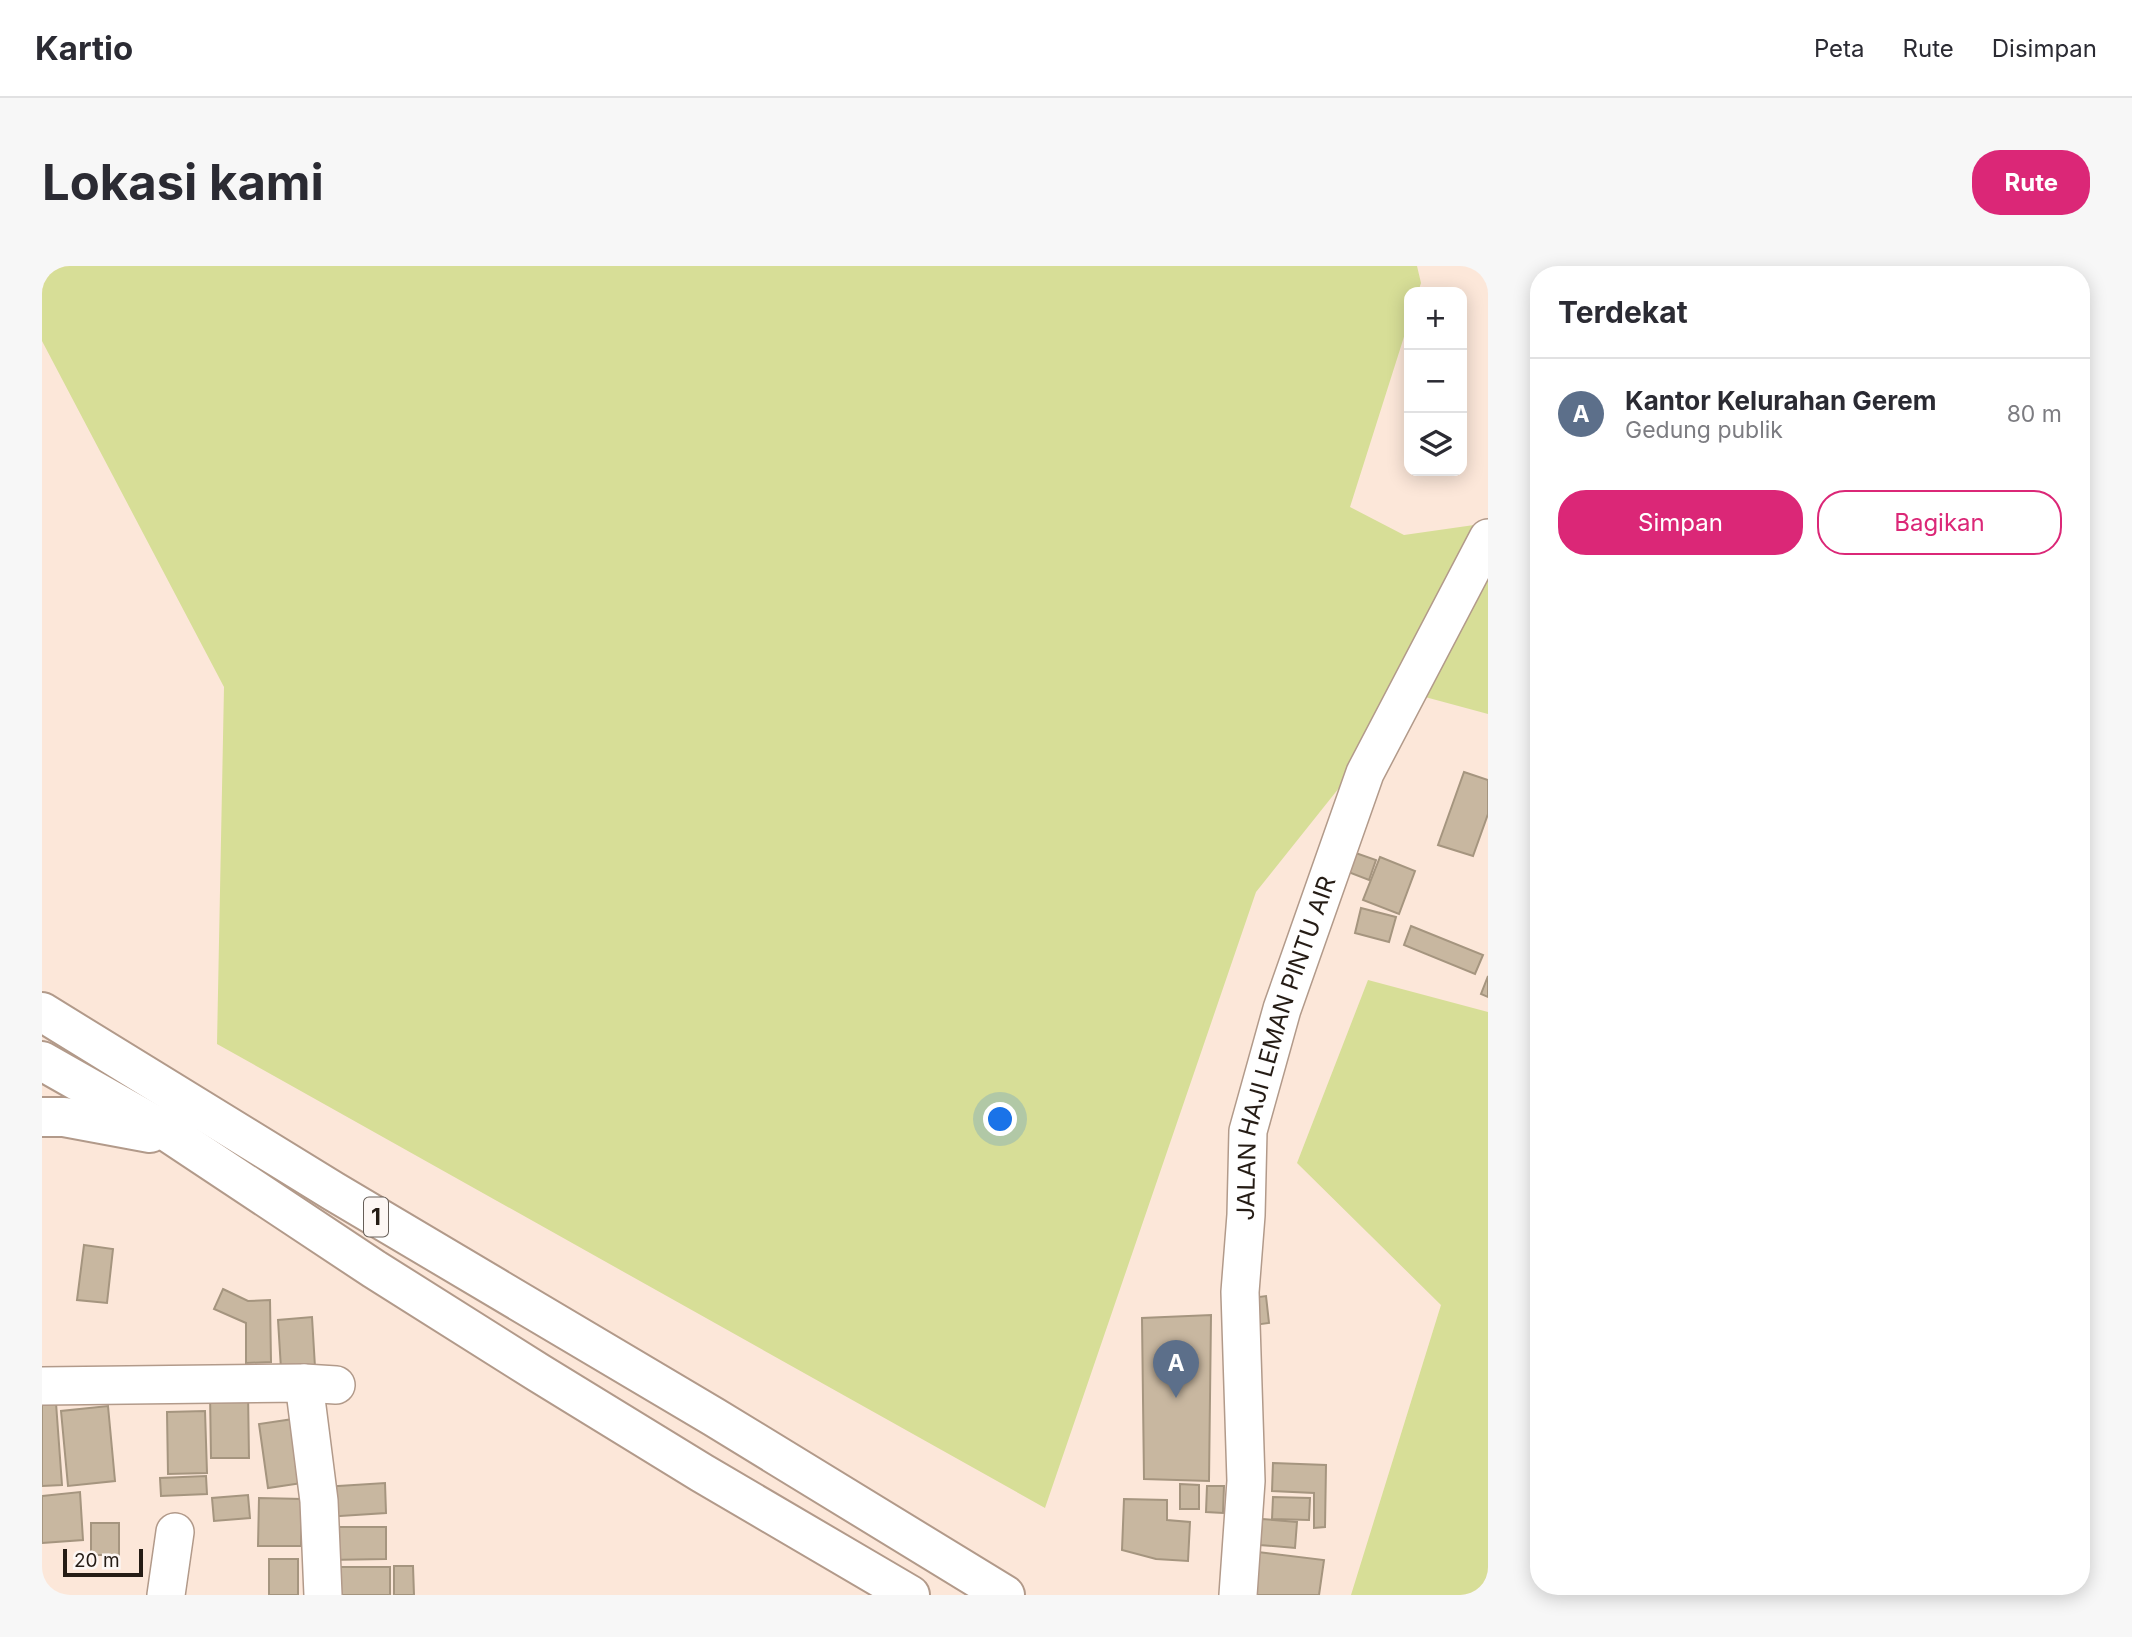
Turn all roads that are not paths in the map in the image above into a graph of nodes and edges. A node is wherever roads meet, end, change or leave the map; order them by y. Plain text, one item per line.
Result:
1 (1488, 537) edge
2 (42, 1012) edge
3 (42, 1060) edge
4 (42, 1117) edge
5 (169, 1133) junction
6 (42, 1387) edge
7 (175, 1532) dead end
8 (993, 1588) edge
9 (166, 1595) edge
10 (323, 1595) edge
11 (910, 1595) edge
12 (1238, 1595) edge

1 - 12 street, JALAN HAJI LEMAN PINTU AIR
2 - 8 highway, 1
3 - 5 highway, 1
4 - 5 highway
5 - 11 highway, 1
6 - 10 street
7 - 9 street

